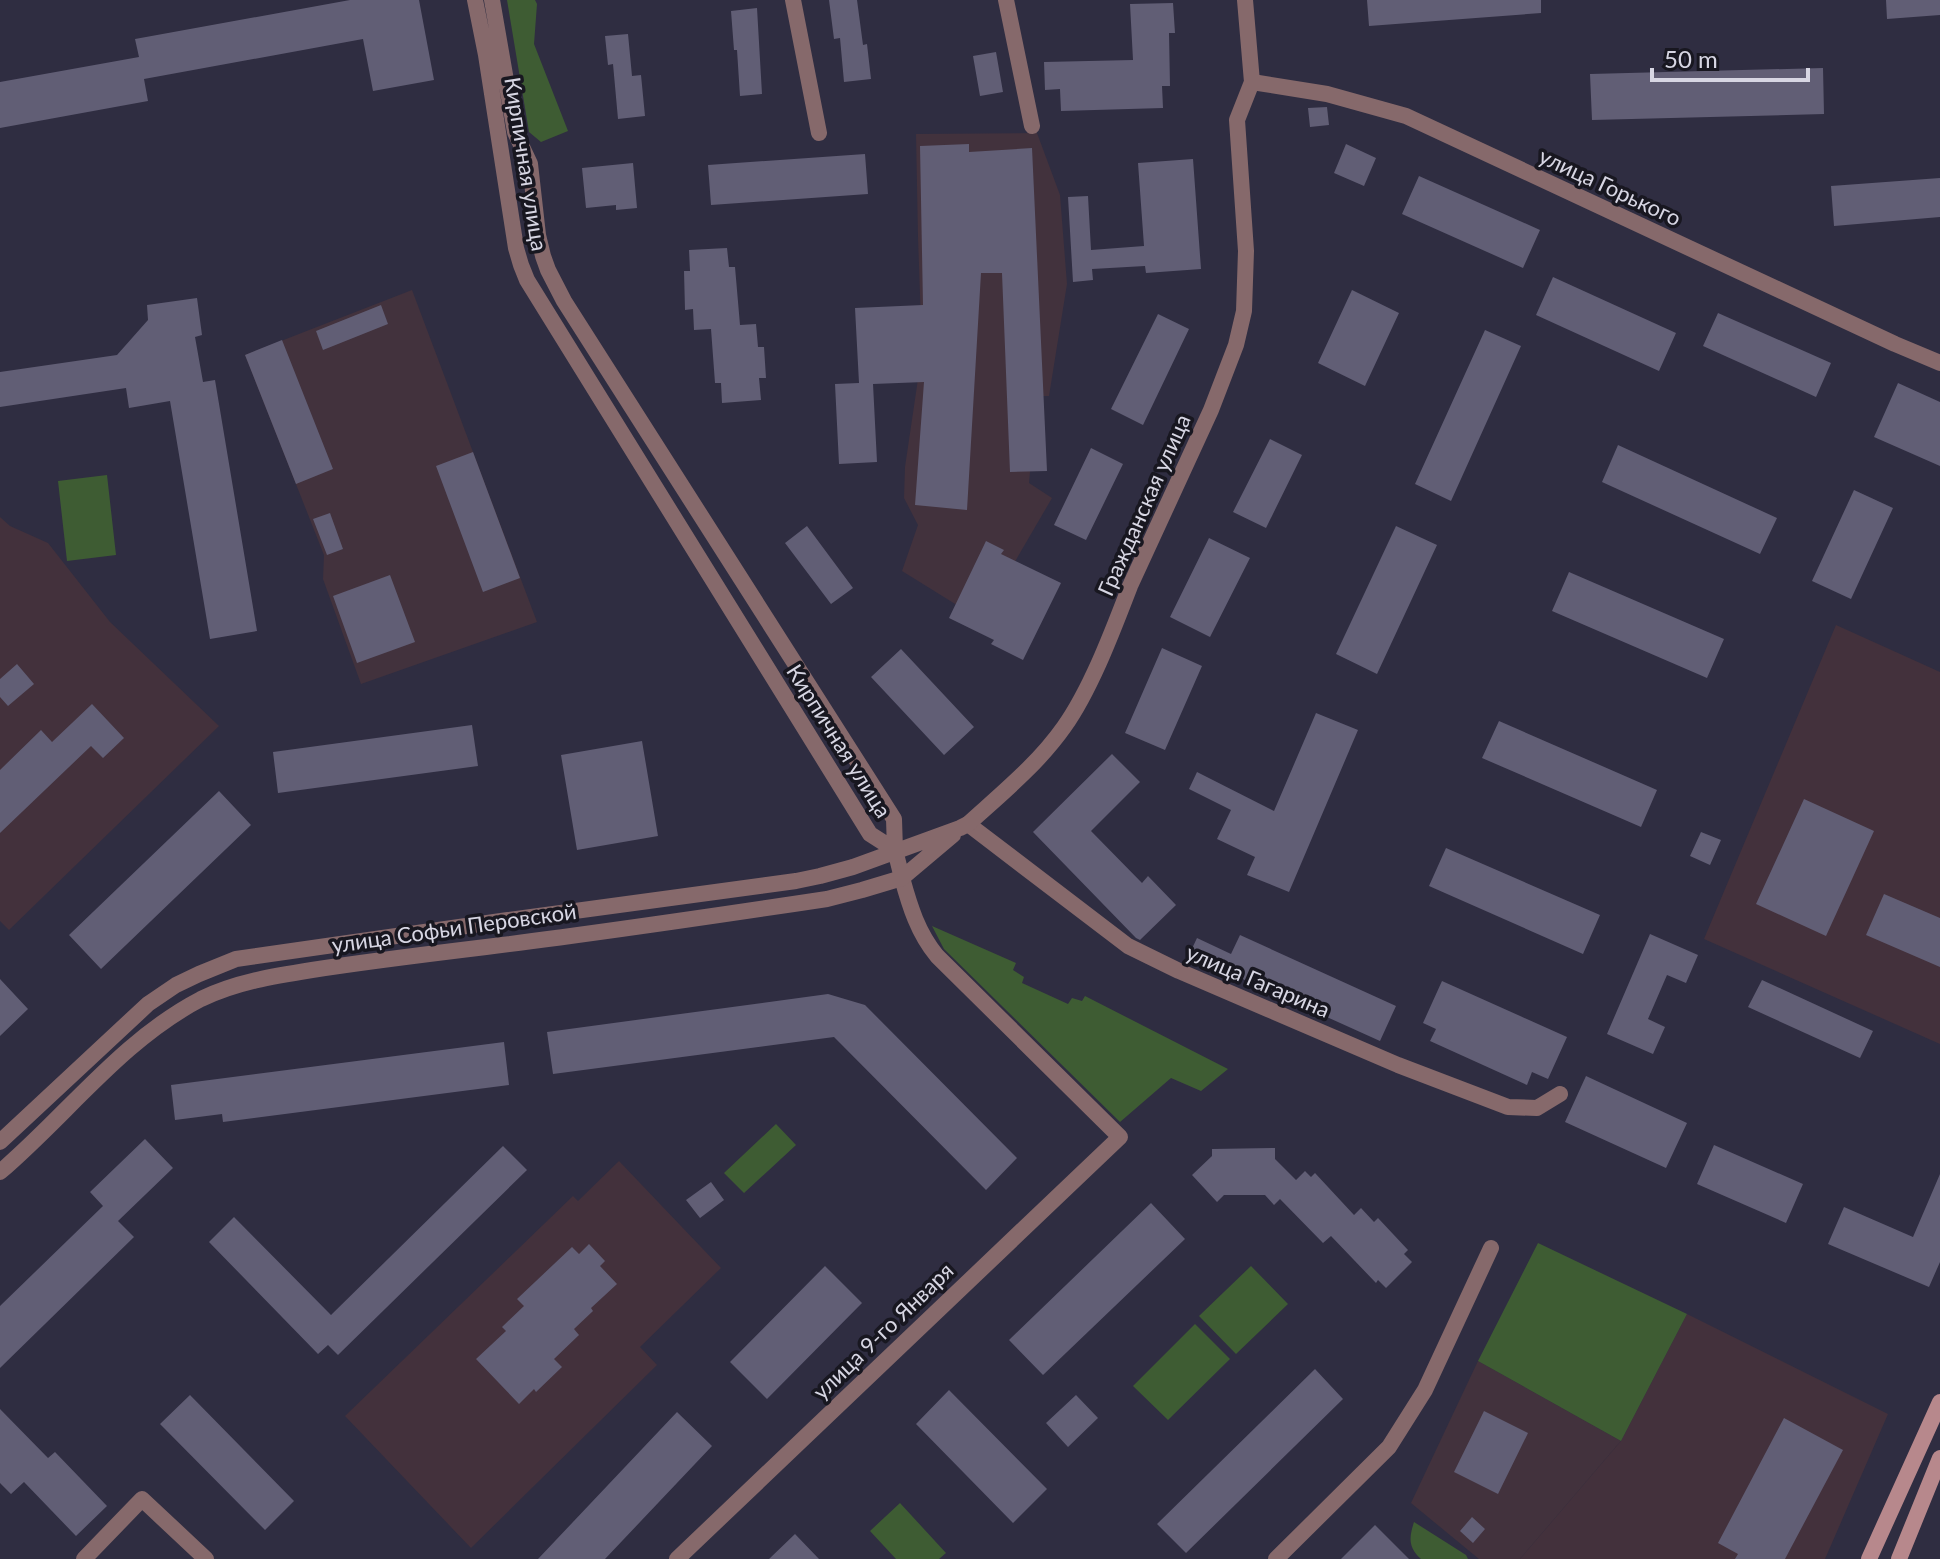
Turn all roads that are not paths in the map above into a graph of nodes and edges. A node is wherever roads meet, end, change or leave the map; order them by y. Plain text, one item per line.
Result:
1 (475, 0) edge
2 (492, 0) edge
3 (793, 0) edge
4 (1006, 0) edge
5 (1245, 0) edge
6 (1252, 82) junction
7 (1032, 126) dead end
8 (819, 133) dead end
9 (1940, 363) edge
10 (964, 826) junction
11 (895, 850) junction
12 (902, 878) junction
13 (1560, 1094) dead end
14 (0, 1142) edge
15 (0, 1172) edge
16 (1491, 1248) dead end
17 (1940, 1402) edge
18 (1940, 1458) edge
19 (84, 1559) edge
20 (206, 1559) edge
21 (677, 1559) edge
22 (1276, 1559) edge
23 (1869, 1559) edge
24 (1899, 1559) edge

1 - 11 street, Кирпичная улица
2 - 11 street, Кирпичная улица
3 - 8 street
4 - 7 street
5 - 6 street
6 - 9 street, улица Горького
6 - 10 street, Гражданская улица
10 - 11 street, Гражданская улица
10 - 12 street, улица Софьи Перовской
10 - 13 street, улица Гагарина
11 - 12 street
11 - 14 street, улица Софьи Перовской
12 - 15 street, улица Софьи Перовской
12 - 21 street, улица 9-го Января
16 - 22 street
17 - 23 main road
18 - 24 main road
19 - 20 street

